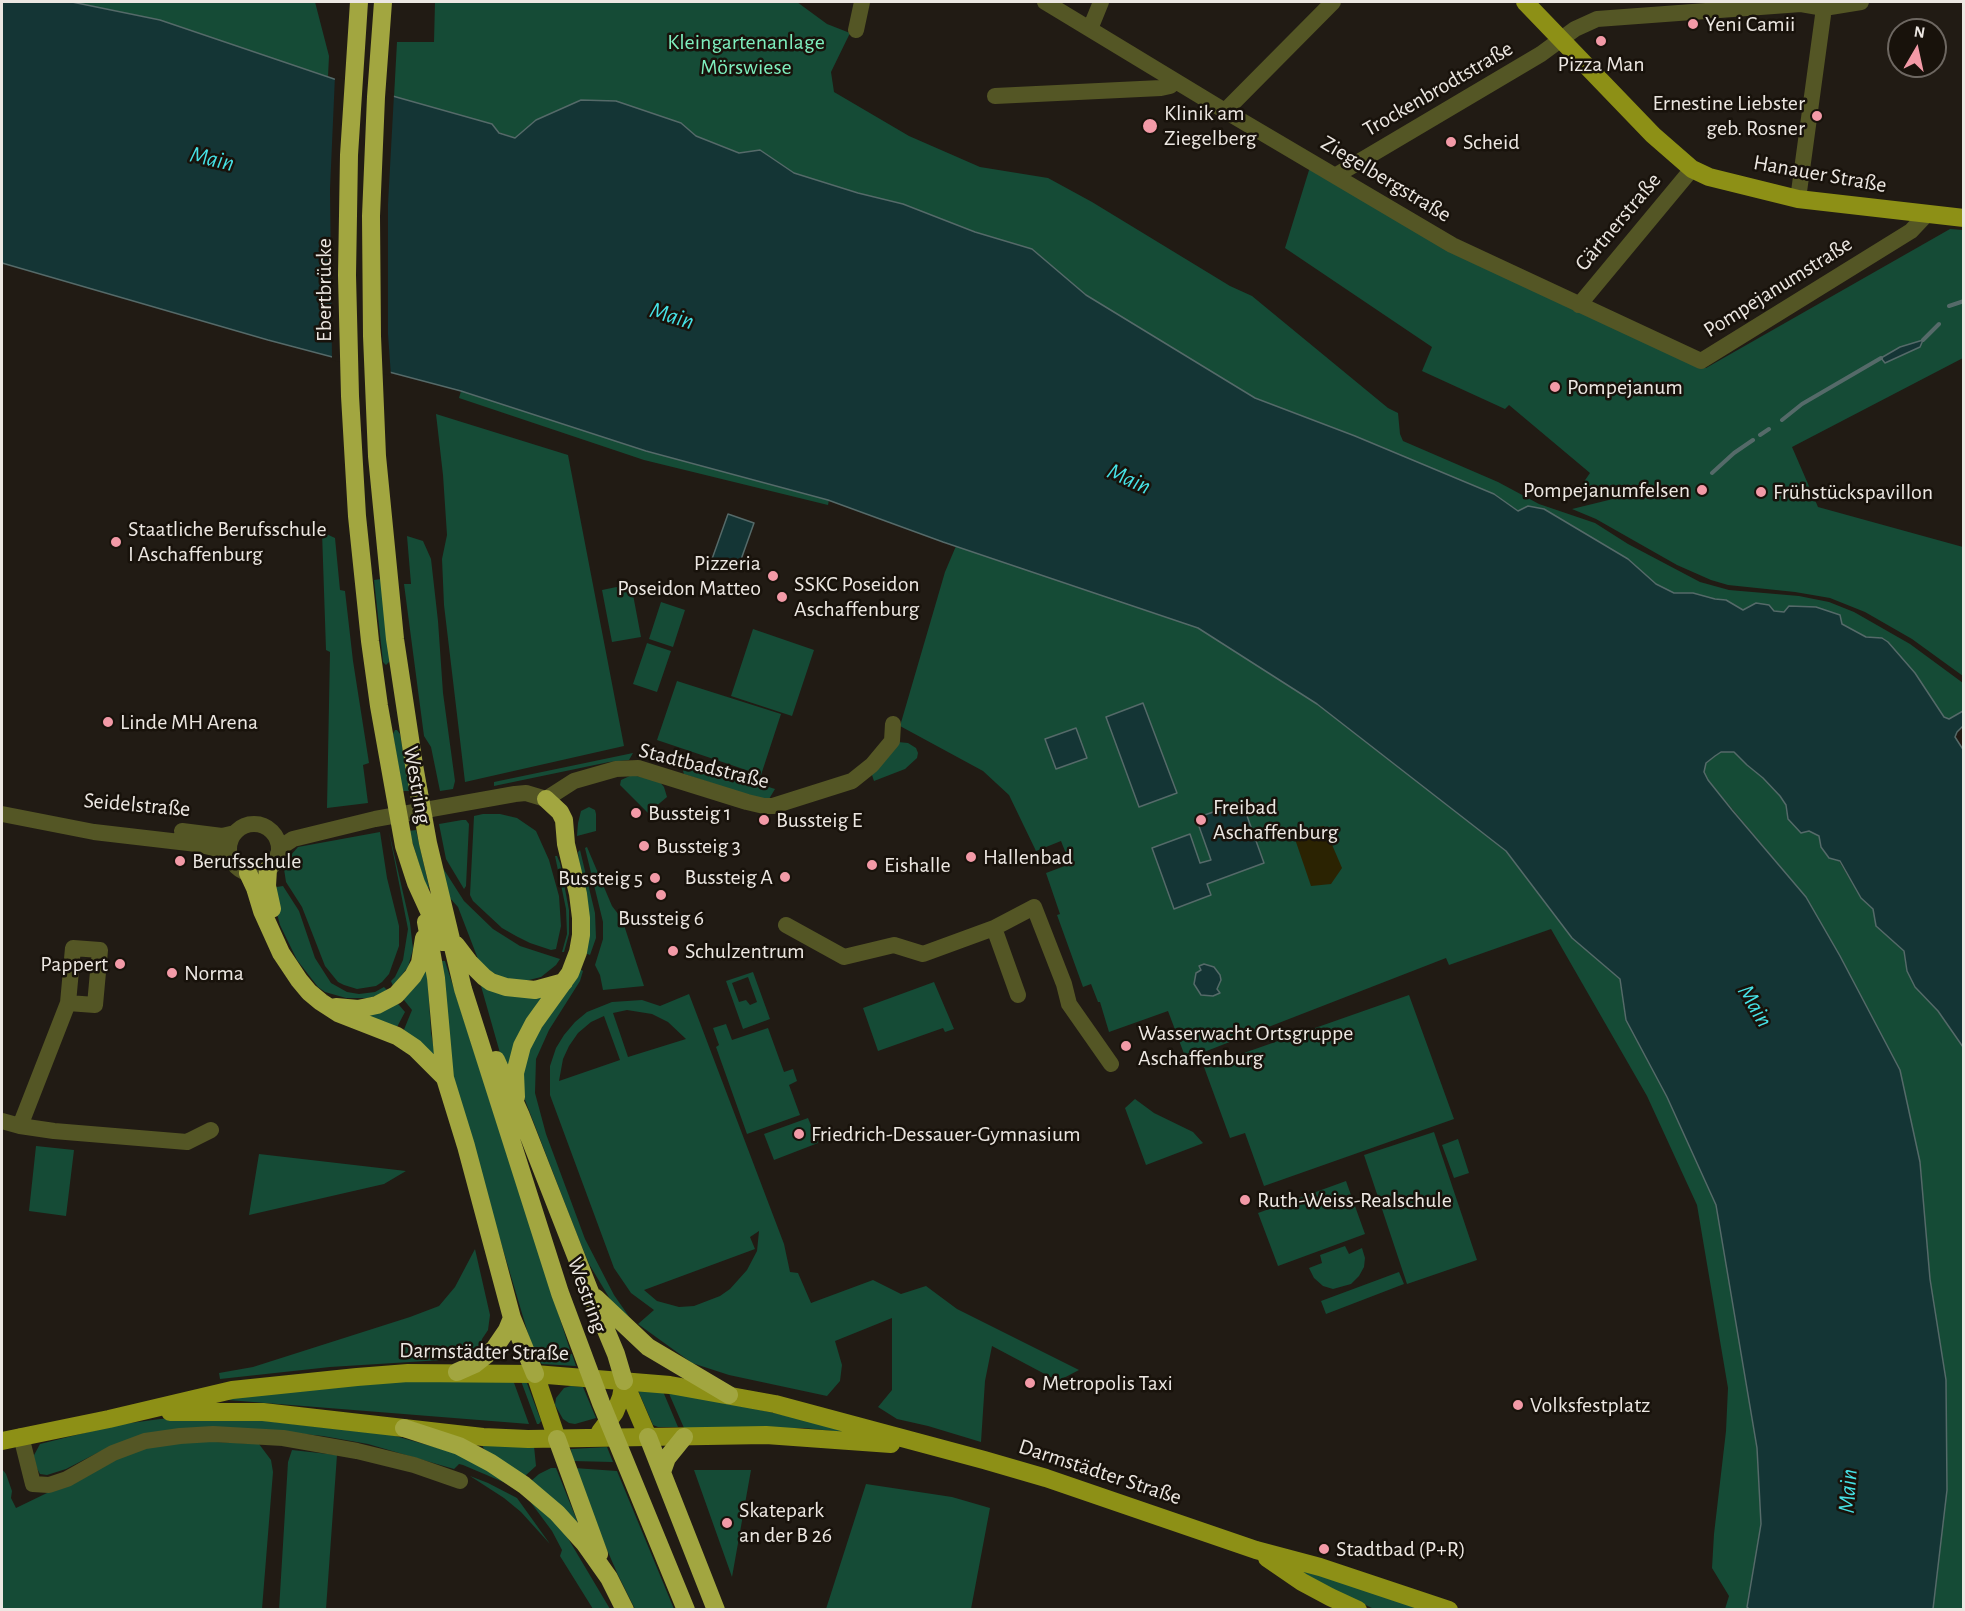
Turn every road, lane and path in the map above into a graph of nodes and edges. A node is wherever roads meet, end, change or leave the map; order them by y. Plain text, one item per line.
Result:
1 (359, 2) edge
2 (383, 2) edge
3 (862, 2) edge
4 (1045, 2) edge
5 (1101, 2) edge
6 (1333, 2) edge
7 (1525, 2) edge
8 (1861, 2) edge
9 (1824, 8) junction
10 (1090, 29) junction
11 (856, 30) dead end
12 (1562, 39) junction
13 (1176, 81) junction
14 (996, 96) dead end
15 (1225, 111) junction
16 (1692, 169) junction
17 (1335, 176) junction
18 (1798, 199) junction
19 (1927, 214) junction
20 (1964, 218) edge
21 (1579, 304) junction
22 (387, 576) joint
23 (364, 579) joint
24 (892, 724) dead end
25 (546, 799) junction
26 (2, 814) edge
27 (35, 820) junction
28 (331, 829) junction
29 (270, 830) junction
30 (235, 833) junction
31 (278, 854) junction
32 (230, 855) junction
33 (268, 869) junction
34 (248, 873) junction
35 (422, 896) junction
36 (426, 921) junction
37 (786, 925) dead end
38 (994, 928) junction
39 (450, 936) junction
40 (275, 938) junction
41 (564, 982) junction
42 (463, 989) junction
43 (1018, 995) dead end
44 (321, 1002) junction
45 (68, 1003) dead end
46 (1111, 1064) dead end
47 (446, 1078) junction
48 (521, 1116) junction
49 (2, 1121) edge
50 (20, 1126) junction
51 (211, 1130) dead end
52 (590, 1292) junction
53 (512, 1318) junction
54 (457, 1372) junction
55 (535, 1374) junction
56 (624, 1381) junction
57 (729, 1395) junction
58 (109, 1419) junction
59 (404, 1428) junction
60 (21, 1436) junction
61 (595, 1437) junction
62 (648, 1437) junction
63 (684, 1437) junction
64 (557, 1439) junction
65 (2, 1441) edge
66 (927, 1446) junction
67 (662, 1472) junction
68 (460, 1481) dead end
69 (1256, 1550) junction
70 (609, 1578) junction
71 (625, 1610) edge
72 (686, 1610) edge
73 (716, 1610) edge
74 (1358, 1610) edge
75 (1449, 1610) edge

1 - 23 highway, Ebertbrücke
2 - 22 highway, Ebertbrücke
3 - 11 street
4 - 10 street, Ziegelbergstraße
5 - 10 street
6 - 15 street
7 - 12 main road, Hanauer Straße
8 - 9 street, Trockenbrodtstraße
9 - 12 street, Trockenbrodtstraße
9 - 18 street
10 - 13 street, Ziegelbergstraße
12 - 16 main road, Hanauer Straße
12 - 17 street, Trockenbrodtstraße
13 - 14 street
13 - 15 street, Ziegelbergstraße
15 - 17 street, Ziegelbergstraße
16 - 18 main road, Hanauer Straße
16 - 21 street, Gärtnerstraße
17 - 21 street, Ziegelbergstraße
18 - 19 main road, Hanauer Straße
19 - 20 main road, Hanauer Straße
19 - 21 street, Pompejanumstraße
22 - 39 highway, Westring
23 - 35 highway, Westring
24 - 25 street, Stadtbadstraße
25 - 28 street
25 - 41 highway
26 - 27 street, Seidelstraße
27 - 30 street, Seidelstraße
27 - 32 street, Seidelstraße
28 - 29 street
28 - 31 street
29 - 30 street
29 - 31 street
30 - 32 street
31 - 33 street
32 - 34 street
33 - 34 street
33 - 40 highway
34 - 40 highway
35 - 36 highway
35 - 42 highway, Westring
36 - 44 highway
36 - 47 highway
37 - 38 street
38 - 43 street
38 - 46 street
39 - 41 highway
39 - 42 highway, Westring
40 - 44 highway
41 - 48 highway
42 - 48 highway
42 - 72 highway, Westring
44 - 47 highway
45 - 50 street
47 - 53 highway
48 - 52 highway
49 - 50 street
50 - 51 street
52 - 56 highway
52 - 57 highway
53 - 54 highway
53 - 55 highway
54 - 55 main road, Darmstädter Straße
54 - 58 main road, Darmstädter Straße
55 - 56 main road, Darmstädter Straße
55 - 64 main road
56 - 57 main road, Darmstädter Straße
56 - 61 main road
56 - 62 main road
57 - 66 main road, Darmstädter Straße
58 - 59 main road, Darmstädter Straße
58 - 60 main road, Darmstädter Straße
59 - 64 main road, Darmstädter Straße
59 - 70 highway
60 - 65 main road, Darmstädter Straße
60 - 68 street
61 - 62 main road, Darmstädter Straße
61 - 64 main road, Darmstädter Straße
62 - 63 main road, Darmstädter Straße
62 - 67 highway
63 - 66 main road, Darmstädter Straße
63 - 67 highway
64 - 70 highway
66 - 69 main road, Darmstädter Straße
67 - 73 highway
69 - 74 main road, Darmstädter Straße
69 - 75 main road, Darmstädter Straße
70 - 71 highway

